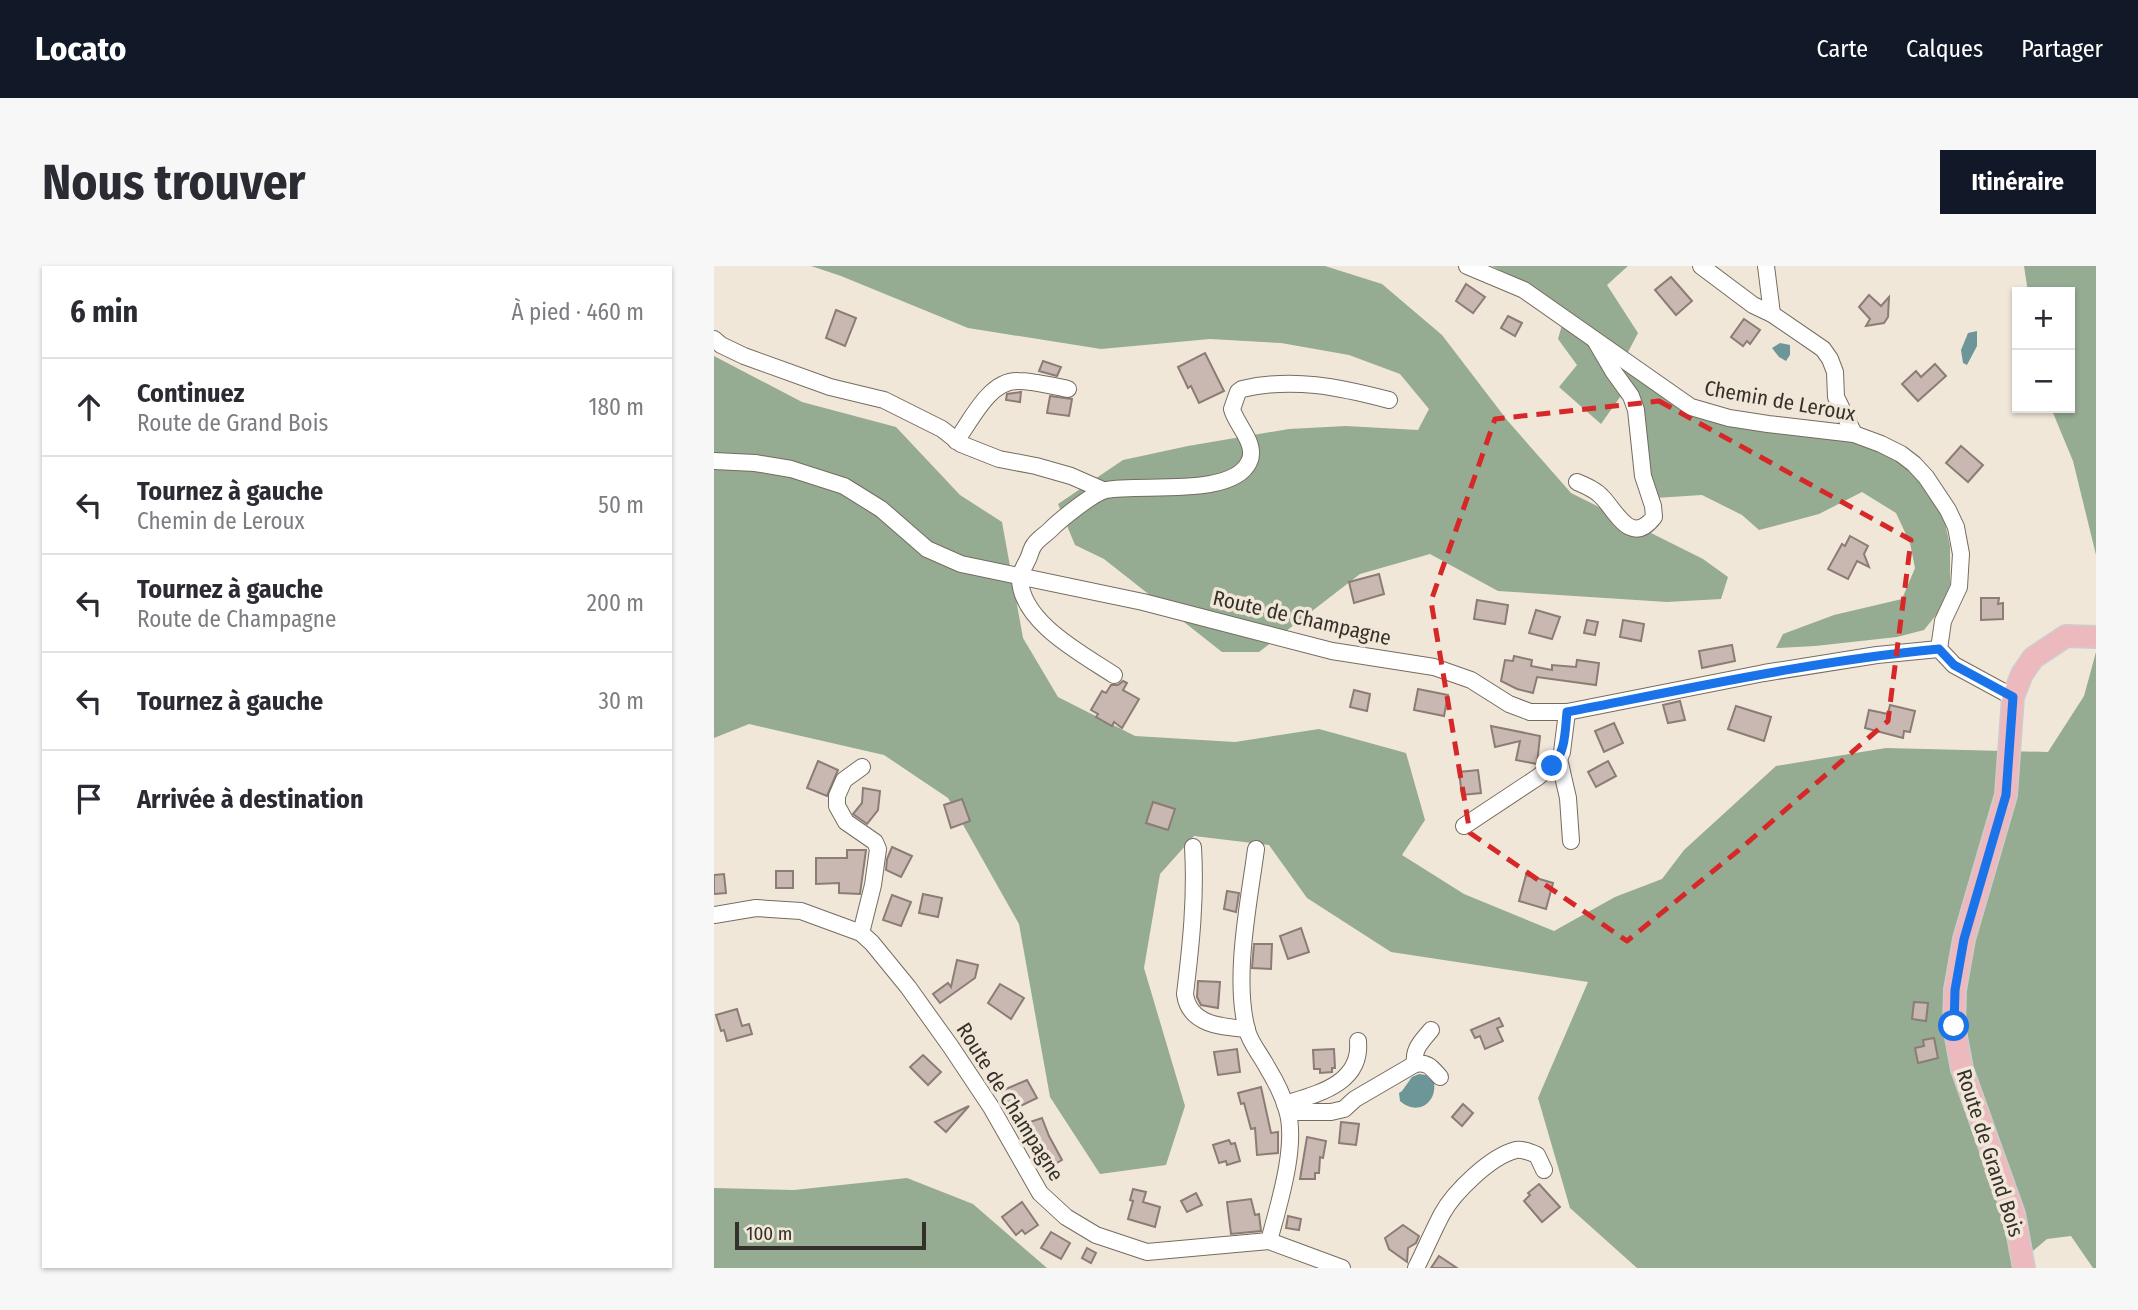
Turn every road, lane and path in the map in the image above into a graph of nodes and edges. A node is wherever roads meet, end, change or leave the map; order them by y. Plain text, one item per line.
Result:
1 (1467, 266) edge
2 (1701, 266) edge
3 (1766, 266) edge
4 (1772, 314) junction
5 (1593, 336) junction
6 (714, 339) edge
7 (1068, 389) dead end
8 (1389, 400) dead end
9 (1854, 434) junction
10 (956, 441) junction
11 (714, 461) edge
12 (1577, 482) dead end
13 (1103, 490) junction
14 (1020, 578) junction
15 (2096, 637) edge
16 (1939, 649) junction
17 (1114, 675) dead end
18 (2013, 697) junction
19 (1567, 712) junction
20 (1559, 760) junction
21 (862, 767) dead end
22 (1464, 826) dead end
23 (1571, 841) dead end
24 (1193, 847) dead end
25 (1256, 849) dead end
26 (714, 915) edge
27 (861, 933) junction
28 (1247, 1029) junction
29 (1431, 1030) dead end
30 (1358, 1041) dead end
31 (1415, 1065) junction
32 (1440, 1077) dead end
33 (1286, 1108) junction
34 (1544, 1170) dead end
35 (1269, 1241) junction
36 (1342, 1268) edge
37 (1416, 1268) edge
38 (2024, 1268) edge

1 - 5 street, Chemin de Leroux
2 - 4 street
3 - 4 street
4 - 9 street
5 - 9 street, Chemin de Leroux
5 - 12 street
6 - 10 street
7 - 10 street
8 - 13 street
9 - 16 street, Chemin de Leroux
10 - 13 street
11 - 14 street, Route de Champagne
13 - 14 street
14 - 17 street
14 - 19 street, Route de Champagne
15 - 18 main road, Route de Grand Bois
16 - 18 street
16 - 19 street, Route de Champagne
18 - 38 main road, Route de Grand Bois
19 - 20 street
20 - 22 street
20 - 23 street
21 - 27 street
24 - 28 street
25 - 28 street
26 - 27 street, Route de Champagne
27 - 35 street, Route de Champagne
28 - 33 street
29 - 31 street
30 - 33 street
31 - 32 street
31 - 33 street
33 - 35 street
34 - 37 street
35 - 36 street, Route de Champagne

